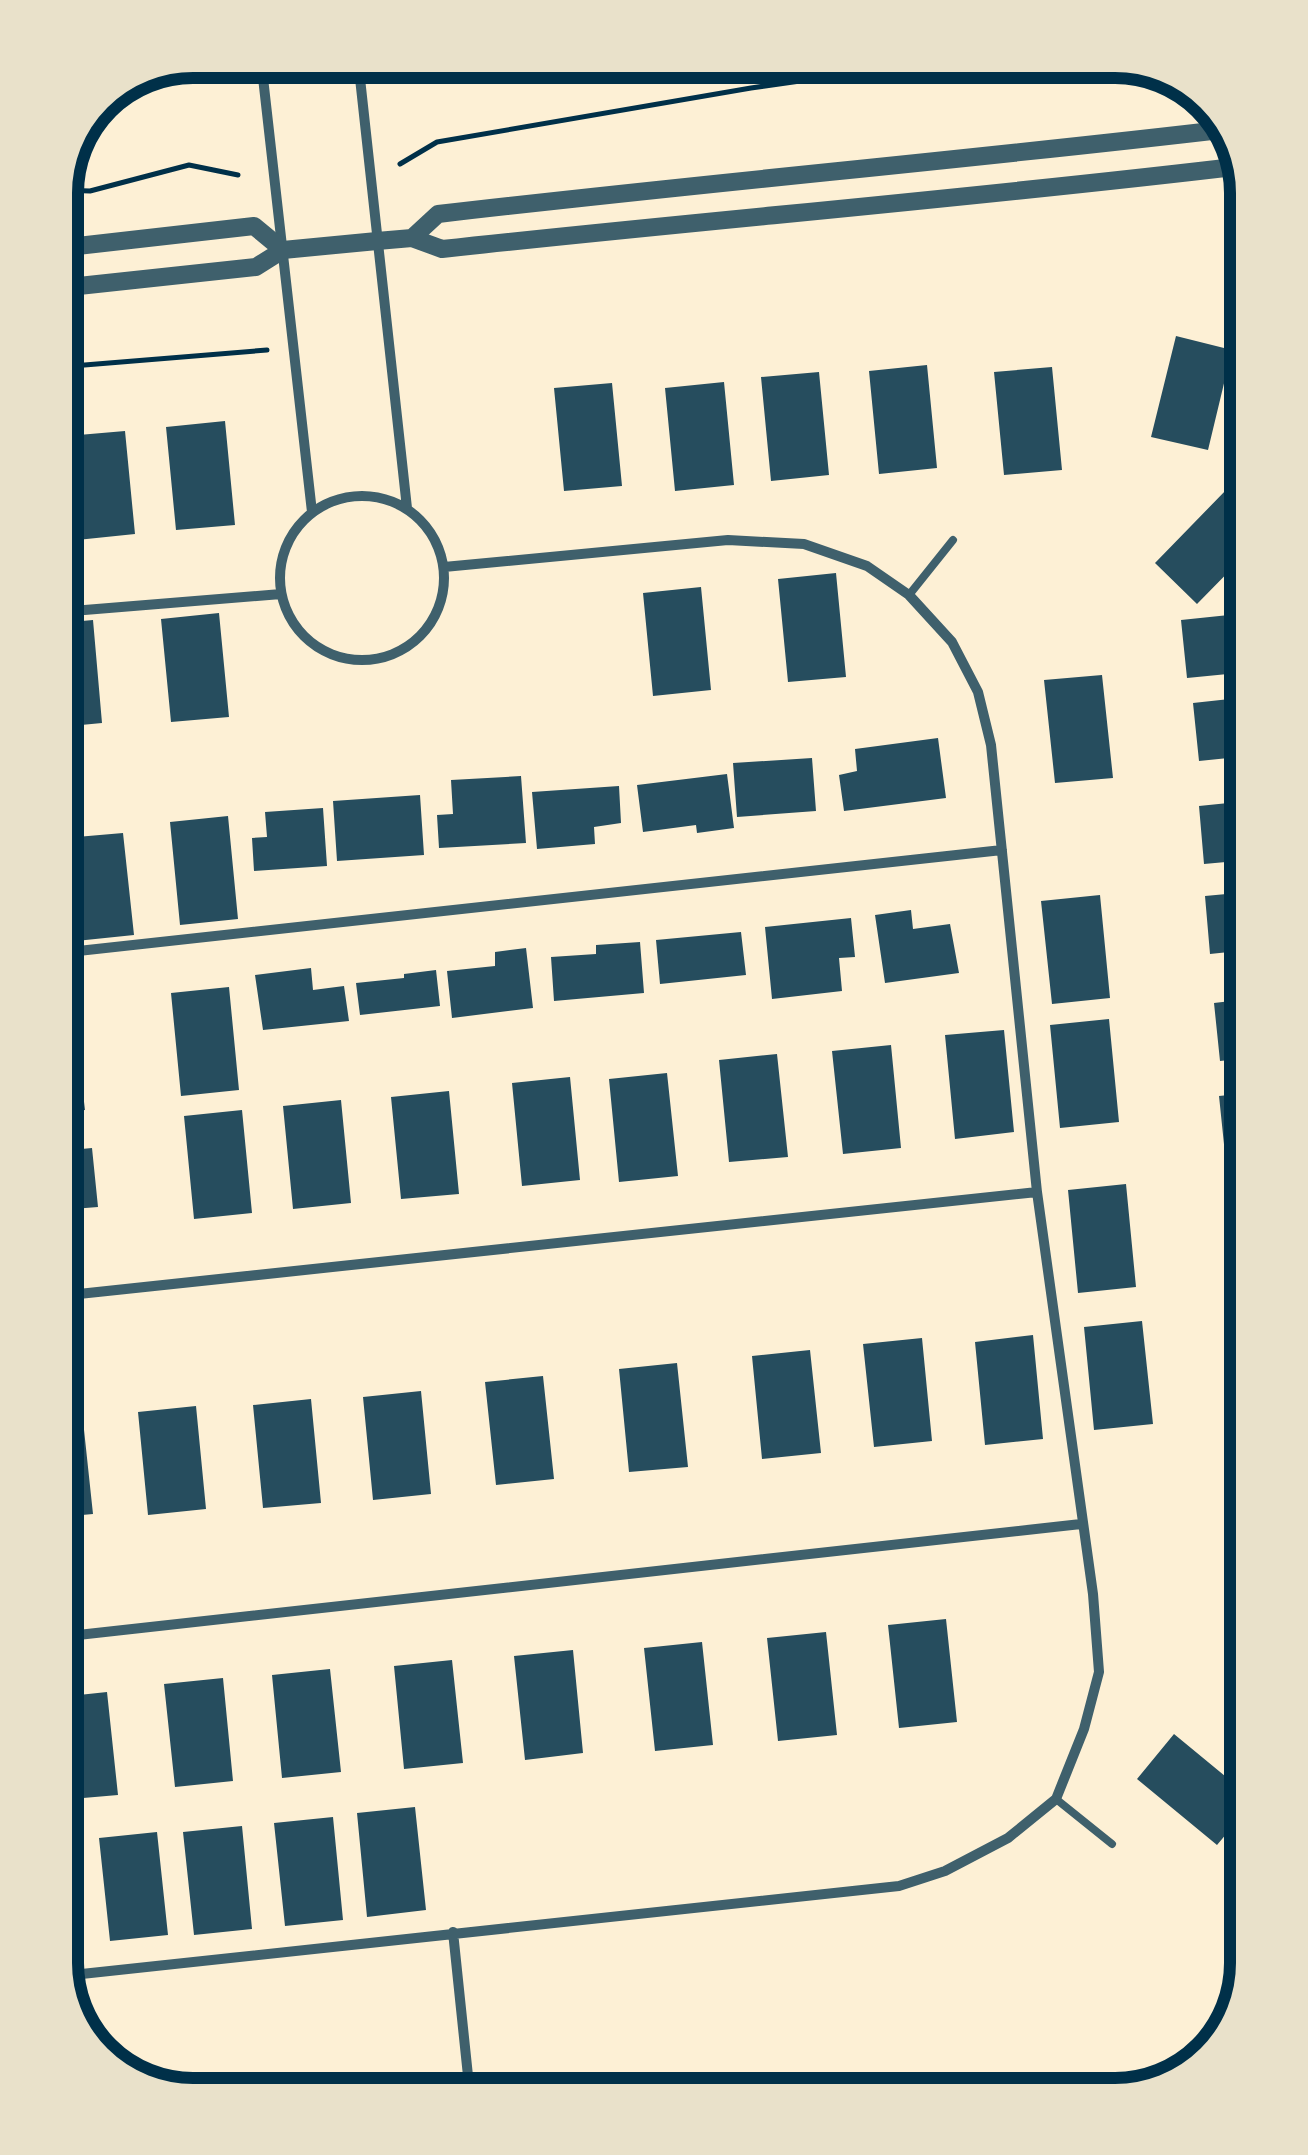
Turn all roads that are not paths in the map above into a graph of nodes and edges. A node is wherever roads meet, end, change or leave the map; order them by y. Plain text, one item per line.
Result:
1 (263, 78) edge
2 (360, 78) edge
3 (1212, 131) edge
4 (1228, 168) edge
5 (412, 238) junction
6 (377, 241) junction
7 (78, 246) edge
8 (283, 250) junction
9 (78, 286) edge
10 (407, 508) junction
11 (312, 512) junction
12 (953, 540) dead end
13 (444, 567) junction
14 (281, 594) junction
15 (909, 595) junction
16 (78, 611) edge
17 (1002, 850) junction
18 (78, 951) edge
19 (1037, 1192) junction
20 (78, 1294) edge
21 (1081, 1524) junction
22 (78, 1634) edge
23 (1056, 1799) junction
24 (1112, 1844) dead end
25 (453, 1932) junction
26 (79, 1974) edge
27 (468, 2077) edge

1 - 8 street
2 - 6 street
3 - 5 street
4 - 5 street
5 - 6 street
6 - 8 street
6 - 10 street
7 - 8 street
8 - 9 street
8 - 11 street
10 - 11 street
10 - 13 street
11 - 14 street
12 - 15 lane
13 - 14 street
13 - 15 street
14 - 16 street
15 - 17 street
17 - 18 street
17 - 19 street
19 - 20 street
19 - 21 street
21 - 22 street
21 - 23 street
23 - 24 lane
23 - 25 street
25 - 26 street
25 - 27 street

